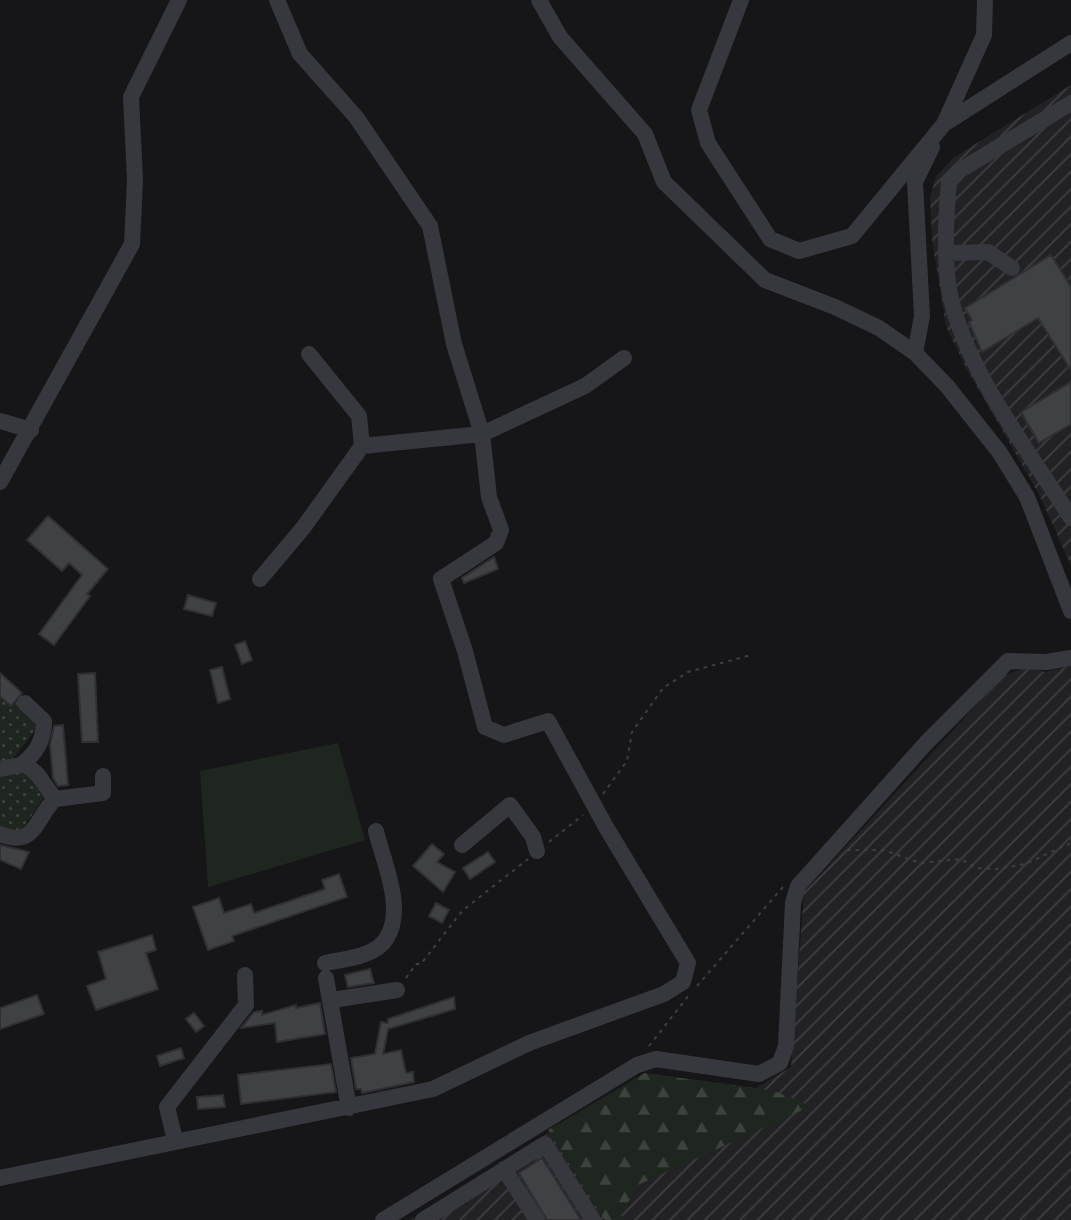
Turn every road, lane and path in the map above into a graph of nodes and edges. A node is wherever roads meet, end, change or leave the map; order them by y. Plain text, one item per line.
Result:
1 (179, 0) edge
2 (277, 0) edge
3 (539, 0) edge
4 (741, 0) edge
5 (985, 0) edge
6 (1071, 43) edge
7 (1071, 103) edge
8 (1071, 114) edge
9 (944, 124) junction
10 (947, 202) junction
11 (947, 253) junction
12 (1012, 268) dead end
13 (915, 353) junction
14 (309, 354) dead end
15 (624, 358) dead end
16 (0, 421) edge
17 (31, 430) junction
18 (482, 434) junction
19 (362, 446) junction
20 (0, 482) edge
21 (1071, 518) edge
22 (260, 579) dead end
23 (1071, 611) edge
24 (751, 655) dead end
25 (1071, 658) edge
26 (25, 703) dead end
27 (22, 764) junction
28 (0, 769) edge
29 (103, 776) dead end
30 (55, 799) junction
31 (594, 806) junction
32 (376, 831) dead end
33 (0, 834) edge
34 (1071, 844) edge
35 (462, 845) dead end
36 (537, 851) junction
37 (830, 851) junction
38 (786, 884) dead end
39 (245, 975) dead end
40 (397, 990) joint
41 (332, 1000) junction
42 (637, 1065) junction
43 (349, 1108) junction
44 (175, 1140) junction
45 (505, 1169) junction
46 (0, 1178) edge
47 (531, 1218) edge
48 (383, 1220) edge
49 (423, 1220) edge
50 (593, 1220) edge

1 - 17 street
2 - 18 street
3 - 13 street
4 - 9 street
5 - 9 street
6 - 9 street
7 - 10 street
8 - 10 street
9 - 13 street
10 - 11 street
11 - 12 street
11 - 21 street
13 - 23 street
14 - 19 street
15 - 18 street
16 - 17 street
17 - 20 street
18 - 19 street
18 - 31 street
19 - 22 street
24 - 31 path
25 - 37 street
26 - 27 street
27 - 28 street
27 - 30 street
29 - 30 street
30 - 33 street
31 - 36 path
31 - 43 street
32 - 41 street
34 - 37 path
35 - 36 street
36 - 40 path
37 - 42 street
38 - 42 path
39 - 44 street
40 - 41 street
41 - 43 street
42 - 48 street
43 - 44 street
44 - 46 street
45 - 47 street
45 - 49 street
45 - 50 street

